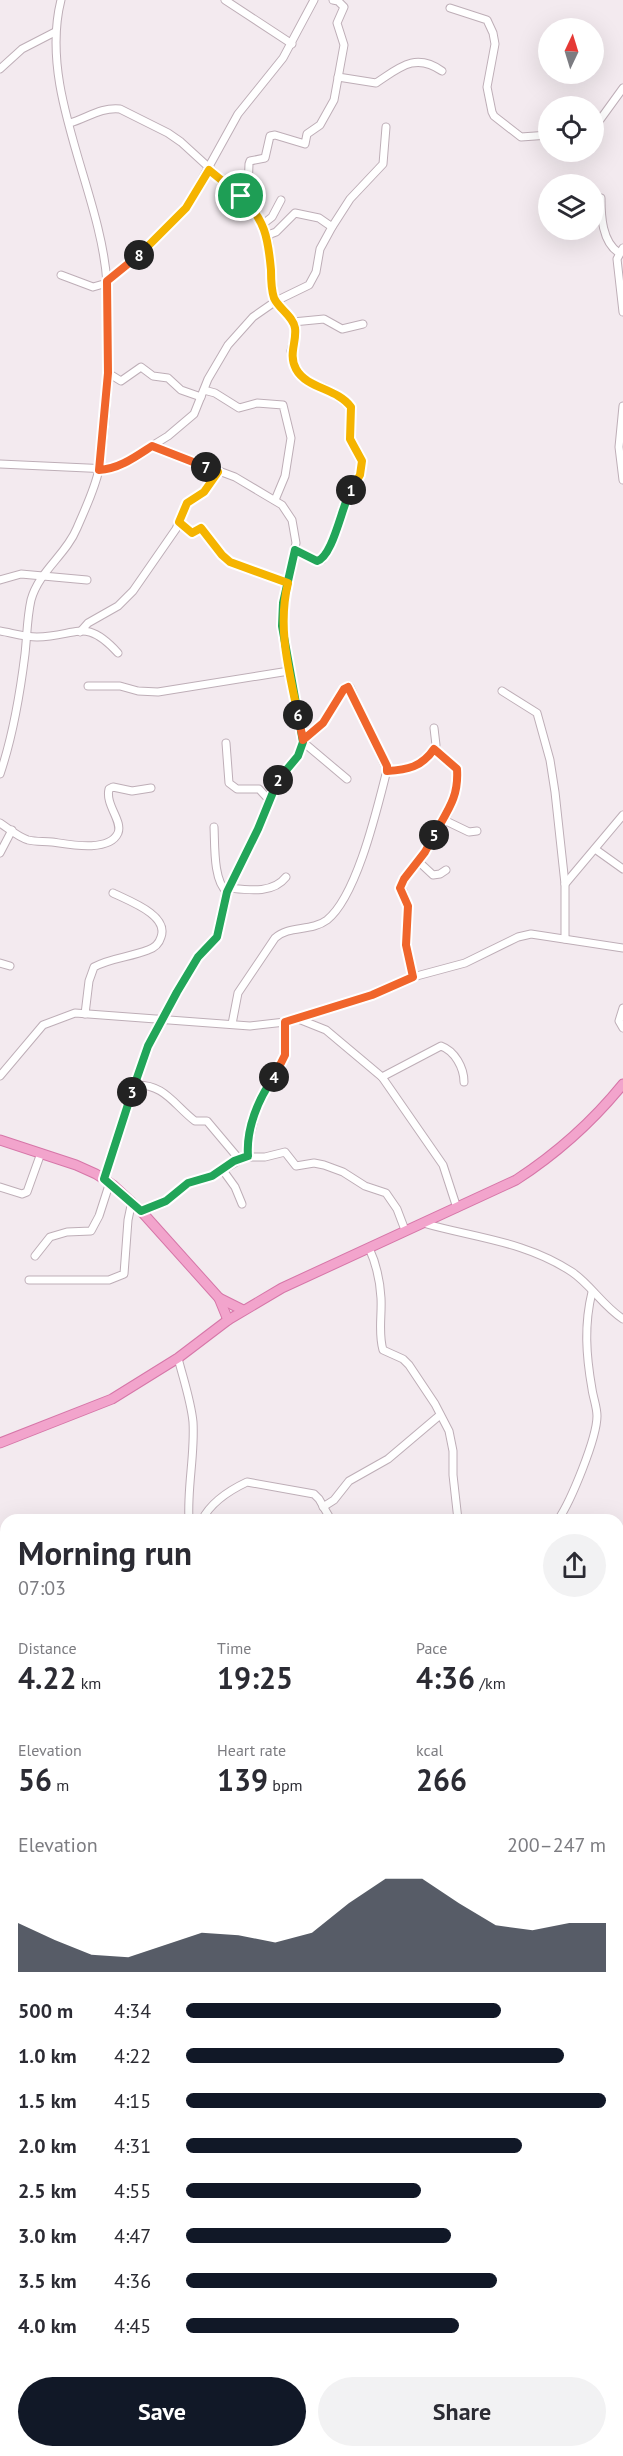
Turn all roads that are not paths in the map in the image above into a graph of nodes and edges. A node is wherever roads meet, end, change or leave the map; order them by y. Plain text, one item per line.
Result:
1 (61, 0) edge
2 (225, 0) edge
3 (314, 0) edge
4 (333, 0) edge
5 (450, 8) dead end
6 (55, 32) junction
7 (292, 44) junction
8 (0, 69) edge
9 (442, 71) dead end
10 (338, 77) junction
11 (623, 88) edge
12 (604, 114) edge
13 (70, 123) junction
14 (386, 127) dead end
15 (538, 136) edge
16 (209, 170) junction
17 (241, 196) junction
18 (281, 200) dead end
19 (263, 224) junction
20 (332, 226) junction
21 (604, 230) edge
22 (268, 236) junction
23 (621, 250) edge
24 (62, 275) dead end
25 (107, 282) junction
26 (276, 302) junction
27 (623, 312) edge
28 (293, 322) junction
29 (363, 324) dead end
30 (108, 373) junction
31 (203, 394) junction
32 (623, 406) edge
33 (152, 446) junction
34 (0, 464) edge
35 (99, 470) junction
36 (218, 472) junction
37 (623, 480) edge
38 (274, 500) junction
39 (179, 522) junction
40 (295, 550) junction
41 (42, 576) junction
42 (0, 580) edge
43 (87, 580) dead end
44 (288, 583) junction
45 (0, 631) edge
46 (80, 632) junction
47 (27, 636) junction
48 (118, 653) dead end
49 (290, 671) junction
50 (88, 686) dead end
51 (502, 691) dead end
52 (434, 728) dead end
53 (0, 734) edge
54 (10, 736) junction
55 (303, 741) junction
56 (226, 743) dead end
57 (434, 749) junction
58 (387, 771) junction
59 (0, 774) edge
60 (347, 779) dead end
61 (151, 788) dead end
62 (270, 801) junction
63 (623, 815) edge
64 (444, 820) junction
65 (0, 823) edge
66 (214, 827) dead end
67 (12, 830) junction
68 (477, 831) dead end
69 (595, 849) junction
70 (0, 853) edge
71 (417, 861) junction
72 (623, 869) edge
73 (446, 870) dead end
74 (286, 877) dead end
75 (565, 884) junction
76 (228, 890) junction
77 (113, 893) dead end
78 (565, 939) junction
79 (623, 948) edge
80 (0, 963) edge
81 (10, 966) dead end
82 (413, 977) junction
83 (623, 1008) edge
84 (86, 1014) junction
85 (296, 1018) junction
86 (161, 1020) junction
87 (285, 1022) junction
88 (232, 1024) junction
89 (623, 1028) edge
90 (0, 1076) edge
91 (382, 1077) junction
92 (464, 1082) dead end
93 (134, 1085) junction
94 (622, 1087) edge
95 (0, 1140) edge
96 (41, 1154) junction
97 (248, 1156) junction
98 (239, 1159) junction
99 (222, 1169) junction
100 (107, 1180) junction
101 (0, 1187) edge
102 (132, 1202) junction
103 (242, 1203) dead end
104 (457, 1208) junction
105 (141, 1211) junction
106 (423, 1223) junction
107 (405, 1230) junction
108 (369, 1248) junction
109 (35, 1256) dead end
110 (29, 1280) dead end
111 (592, 1292) junction
112 (219, 1298) junction
113 (243, 1310) junction
114 (623, 1319) edge
115 (228, 1320) junction
116 (178, 1358) junction
117 (440, 1414) junction
118 (0, 1443) edge
119 (323, 1507) junction
120 (189, 1514) edge
121 (207, 1514) edge
122 (327, 1514) edge
123 (457, 1514) edge
124 (562, 1514) edge

1 - 6 street
2 - 7 street
3 - 7 street
4 - 10 street
5 - 15 street
6 - 8 street
6 - 13 street
7 - 16 street
9 - 10 street
10 - 17 street
11 - 12 street
13 - 16 street
13 - 25 street
14 - 20 street
16 - 17 street
16 - 25 street
17 - 19 street
18 - 19 street
19 - 22 street
20 - 22 street
20 - 26 street
21 - 23 street
22 - 26 street
23 - 27 street
24 - 25 street
25 - 30 street
26 - 28 street
26 - 31 street
28 - 29 street
28 - 40 street
30 - 31 street
30 - 35 street
31 - 33 street
31 - 38 street
32 - 37 street
33 - 35 street
33 - 36 street
34 - 35 street
35 - 41 street
36 - 38 street
36 - 39 street
38 - 40 street
39 - 44 street
39 - 46 street
40 - 44 street
41 - 42 street
41 - 43 street
41 - 47 street
44 - 49 street
45 - 47 street
46 - 47 street
46 - 48 street
47 - 54 street
49 - 50 street
49 - 55 street
51 - 75 street
52 - 57 street
53 - 54 street
54 - 59 street
55 - 58 street
55 - 60 street
55 - 62 street
56 - 62 street
57 - 58 street
57 - 64 street
58 - 88 street
61 - 67 street
62 - 76 street
63 - 69 street
64 - 68 street
64 - 71 street
65 - 67 street
66 - 76 street
67 - 70 street
69 - 72 street
69 - 75 street
71 - 73 street
71 - 82 street
74 - 76 street
75 - 78 street
76 - 86 street
77 - 84 street
78 - 79 street
78 - 82 street
80 - 81 street
82 - 85 street
83 - 89 street
84 - 86 street
84 - 90 street
85 - 87 street
85 - 91 street
86 - 88 street
86 - 93 street
87 - 88 street
87 - 97 street
91 - 92 street
91 - 104 street
93 - 98 street
93 - 100 street
94 - 104 main road
95 - 96 main road
96 - 100 main road
96 - 101 street
97 - 98 street
97 - 107 street
98 - 99 street
99 - 103 street
99 - 105 street
100 - 102 main road
100 - 109 street
102 - 105 main road
102 - 110 street
104 - 106 main road
105 - 112 main road
106 - 107 main road
106 - 111 street
107 - 108 main road
108 - 113 main road
108 - 117 street
111 - 114 street
111 - 124 street
112 - 113 main road
112 - 115 main road
113 - 115 main road
115 - 116 main road
116 - 118 main road
116 - 120 street
117 - 119 street
117 - 123 street
119 - 121 street
119 - 122 street

